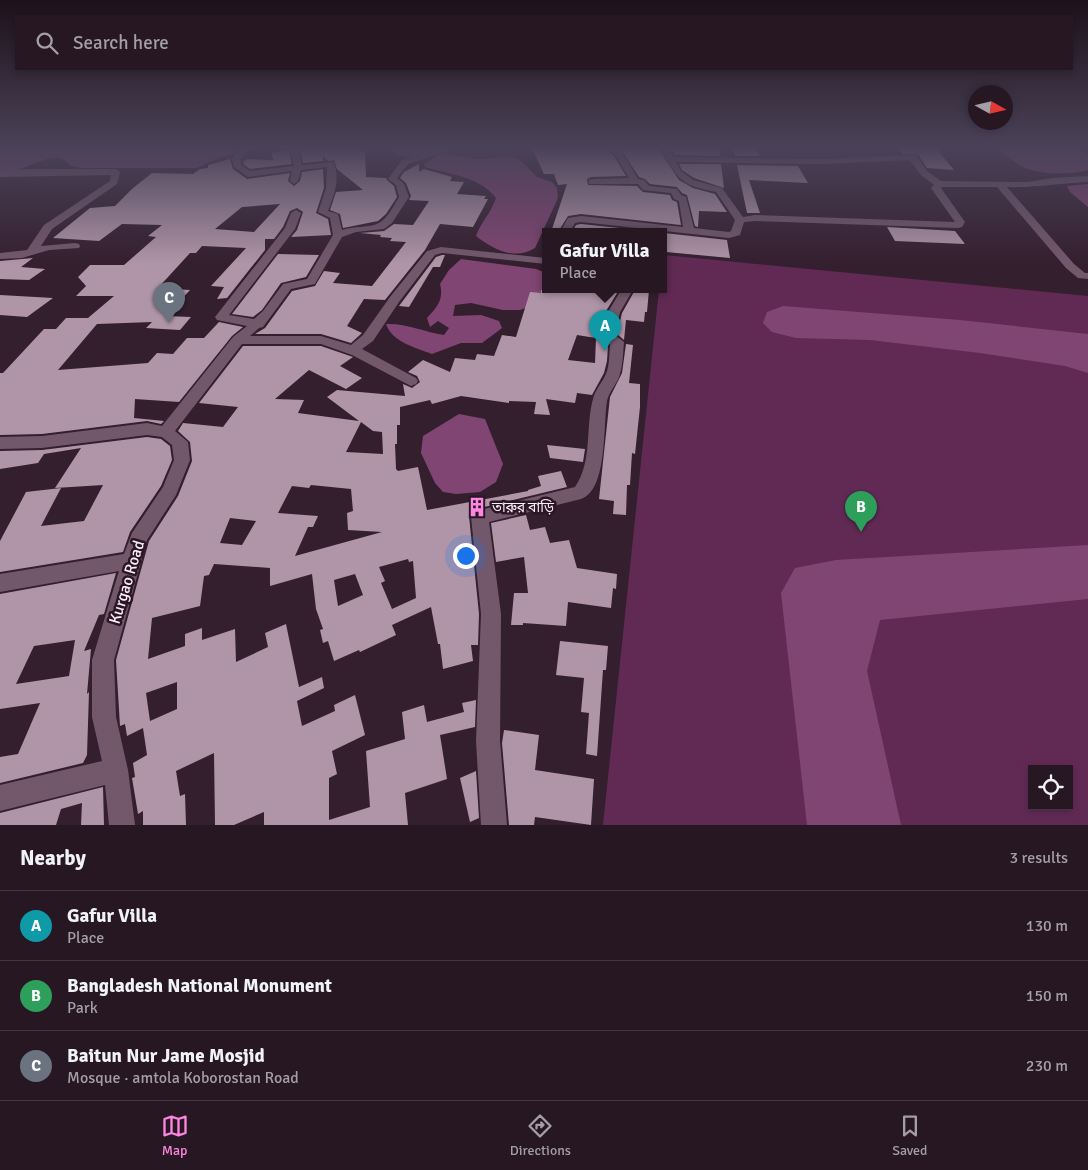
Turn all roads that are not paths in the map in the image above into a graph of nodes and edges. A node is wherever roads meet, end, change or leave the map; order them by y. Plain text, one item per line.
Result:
1 (107, 186) edge
2 (330, 186) edge
3 (401, 186) edge
4 (645, 186) edge
5 (702, 186) edge
6 (938, 186) edge
7 (1001, 186) edge
8 (296, 213) dead end
9 (740, 220) junction
10 (567, 228) edge
11 (631, 228) edge
12 (667, 230) edge
13 (689, 230) junction
14 (338, 235) junction
15 (75, 246) dead end
16 (32, 251) junction
17 (0, 256) edge
18 (542, 261) edge
19 (1088, 276) edge
20 (625, 293) edge
21 (258, 324) junction
22 (238, 340) junction
23 (351, 351) junction
24 (411, 381) dead end
25 (166, 432) junction
26 (0, 443) edge
27 (131, 561) junction
28 (0, 583) edge
29 (116, 770) junction
30 (0, 798) edge
31 (122, 825) edge
32 (494, 825) edge

1 - 16 street
2 - 14 street
3 - 14 street
4 - 13 street
5 - 9 street
6 - 9 street
7 - 19 street
8 - 21 street
9 - 13 street
10 - 11 street
12 - 13 street
14 - 21 street
15 - 16 street
16 - 17 street
18 - 23 street
20 - 32 street
21 - 22 street
22 - 23 street
22 - 25 street
23 - 24 street
25 - 26 street
25 - 27 street, Kurgao Road
27 - 28 street
27 - 29 street, Kurgao Road
29 - 30 street
29 - 31 street, Kurgao Road

